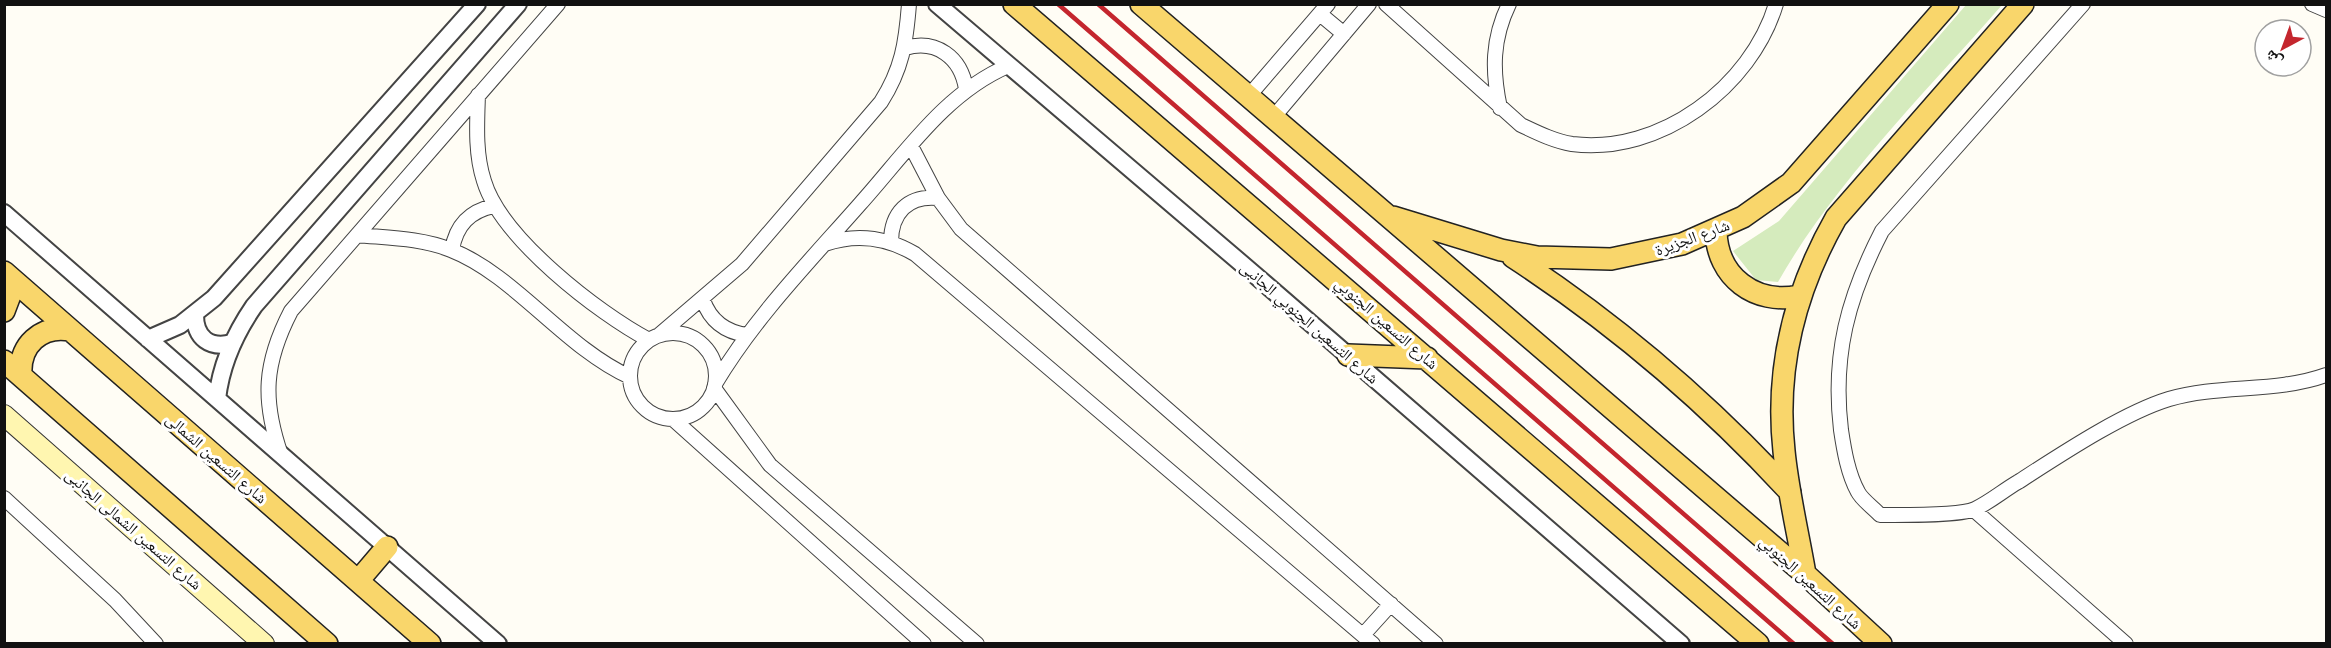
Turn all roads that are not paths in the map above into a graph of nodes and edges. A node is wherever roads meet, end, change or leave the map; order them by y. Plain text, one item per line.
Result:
1 (477, 4) edge
2 (518, 4) edge
3 (558, 4) edge
4 (909, 4) edge
5 (937, 4) edge
6 (1014, 4) edge
7 (1141, 4) edge
8 (1369, 4) edge
9 (1386, 4) edge
10 (1509, 4) edge
11 (1776, 4) edge
12 (1948, 4) edge
13 (2022, 4) edge
14 (2083, 4) edge
15 (2312, 4) edge
16 (1324, 9) edge
17 (2326, 10) edge
18 (1344, 34) junction
19 (904, 48) junction
20 (1008, 66) junction
21 (966, 88) junction
22 (478, 95) junction
23 (1247, 98) junction
24 (1500, 108) junction
25 (1272, 119) junction
26 (912, 146) junction
27 (938, 198) junction
28 (494, 206) junction
29 (4, 213) edge
30 (1387, 215) junction
31 (1716, 231) junction
32 (357, 235) junction
33 (891, 242) junction
34 (825, 244) junction
35 (452, 250) junction
36 (1501, 250) junction
37 (10, 277) edge
38 (1799, 296) junction
39 (703, 300) junction
40 (4, 311) edge
41 (195, 315) junction
42 (70, 330) junction
43 (747, 335) junction
44 (654, 338) junction
45 (148, 339) junction
46 (232, 343) junction
47 (1348, 355) junction
48 (1427, 358) junction
49 (4, 361) edge
50 (21, 375) junction
51 (2326, 375) edge
52 (630, 377) junction
53 (715, 386) junction
54 (217, 399) junction
55 (4, 415) edge
56 (673, 419) junction
57 (281, 455) junction
58 (1791, 492) junction
59 (4, 498) edge
60 (1974, 510) junction
61 (387, 547) junction
62 (1805, 574) junction
63 (358, 581) junction
64 (1391, 604) junction
65 (1368, 639) edge
66 (156, 644) edge
67 (264, 644) edge
68 (327, 644) edge
69 (430, 644) edge
70 (498, 644) edge
71 (924, 644) edge
72 (977, 644) edge
73 (1436, 644) edge
74 (1681, 644) edge
75 (1758, 644) edge
76 (1881, 644) edge
77 (2126, 644) edge

1 - 41 street
2 - 46 street
3 - 22 street
4 - 19 street
5 - 20 street, شارع التسعين الجنوبي الجانبى
6 - 48 main road, شارع التسعين الجنوبي
7 - 23 main road, شارع التسعين الجنوبي
8 - 18 street
9 - 24 street
10 - 24 street
11 - 24 street
12 - 31 main road, شارع الجزيرة
13 - 38 main road
14 - 60 street
15 - 17 street
16 - 18 street
16 - 23 street
18 - 25 street
19 - 21 street
19 - 39 street
20 - 21 street
20 - 47 street, شارع التسعين الجنوبي الجانبى
21 - 26 street
22 - 28 street
22 - 32 street
23 - 25 main road, شارع التسعين الجنوبي
25 - 30 main road, شارع التسعين الجنوبي
26 - 27 street
26 - 34 street
27 - 33 street
27 - 64 street
28 - 35 street
28 - 44 street
29 - 45 street
30 - 36 main road, شارع الجزيرة
30 - 62 main road, شارع التسعين الجنوبي
31 - 36 main road, شارع الجزيرة
31 - 38 main road
32 - 35 street
32 - 57 street
33 - 34 street
33 - 65 street
34 - 43 street
35 - 52 street
36 - 58 main road
37 - 40 main road
37 - 42 main road, شارع التسعين الشمالى
38 - 58 main road
39 - 43 street
39 - 44 street
41 - 45 street
41 - 46 street
42 - 50 main road
42 - 63 main road, شارع التسعين الشمالى
43 - 53 street
44 - 52 street
44 - 53 street
45 - 54 street
46 - 54 street
47 - 48 main road
47 - 74 street, شارع التسعين الجنوبي الجانبى
48 - 75 main road, شارع التسعين الجنوبي
49 - 50 main road
50 - 68 main road
51 - 60 street
52 - 56 street
53 - 56 street
53 - 72 street
54 - 57 street
55 - 67 main road, شارع التسعين الشمالى الجانبى
56 - 71 street
57 - 61 street
58 - 62 main road
59 - 66 street
60 - 77 street
61 - 63 main road
61 - 70 street
62 - 76 main road, شارع التسعين الجنوبي
63 - 69 main road, شارع التسعين الشمالى
64 - 65 street
64 - 73 street

